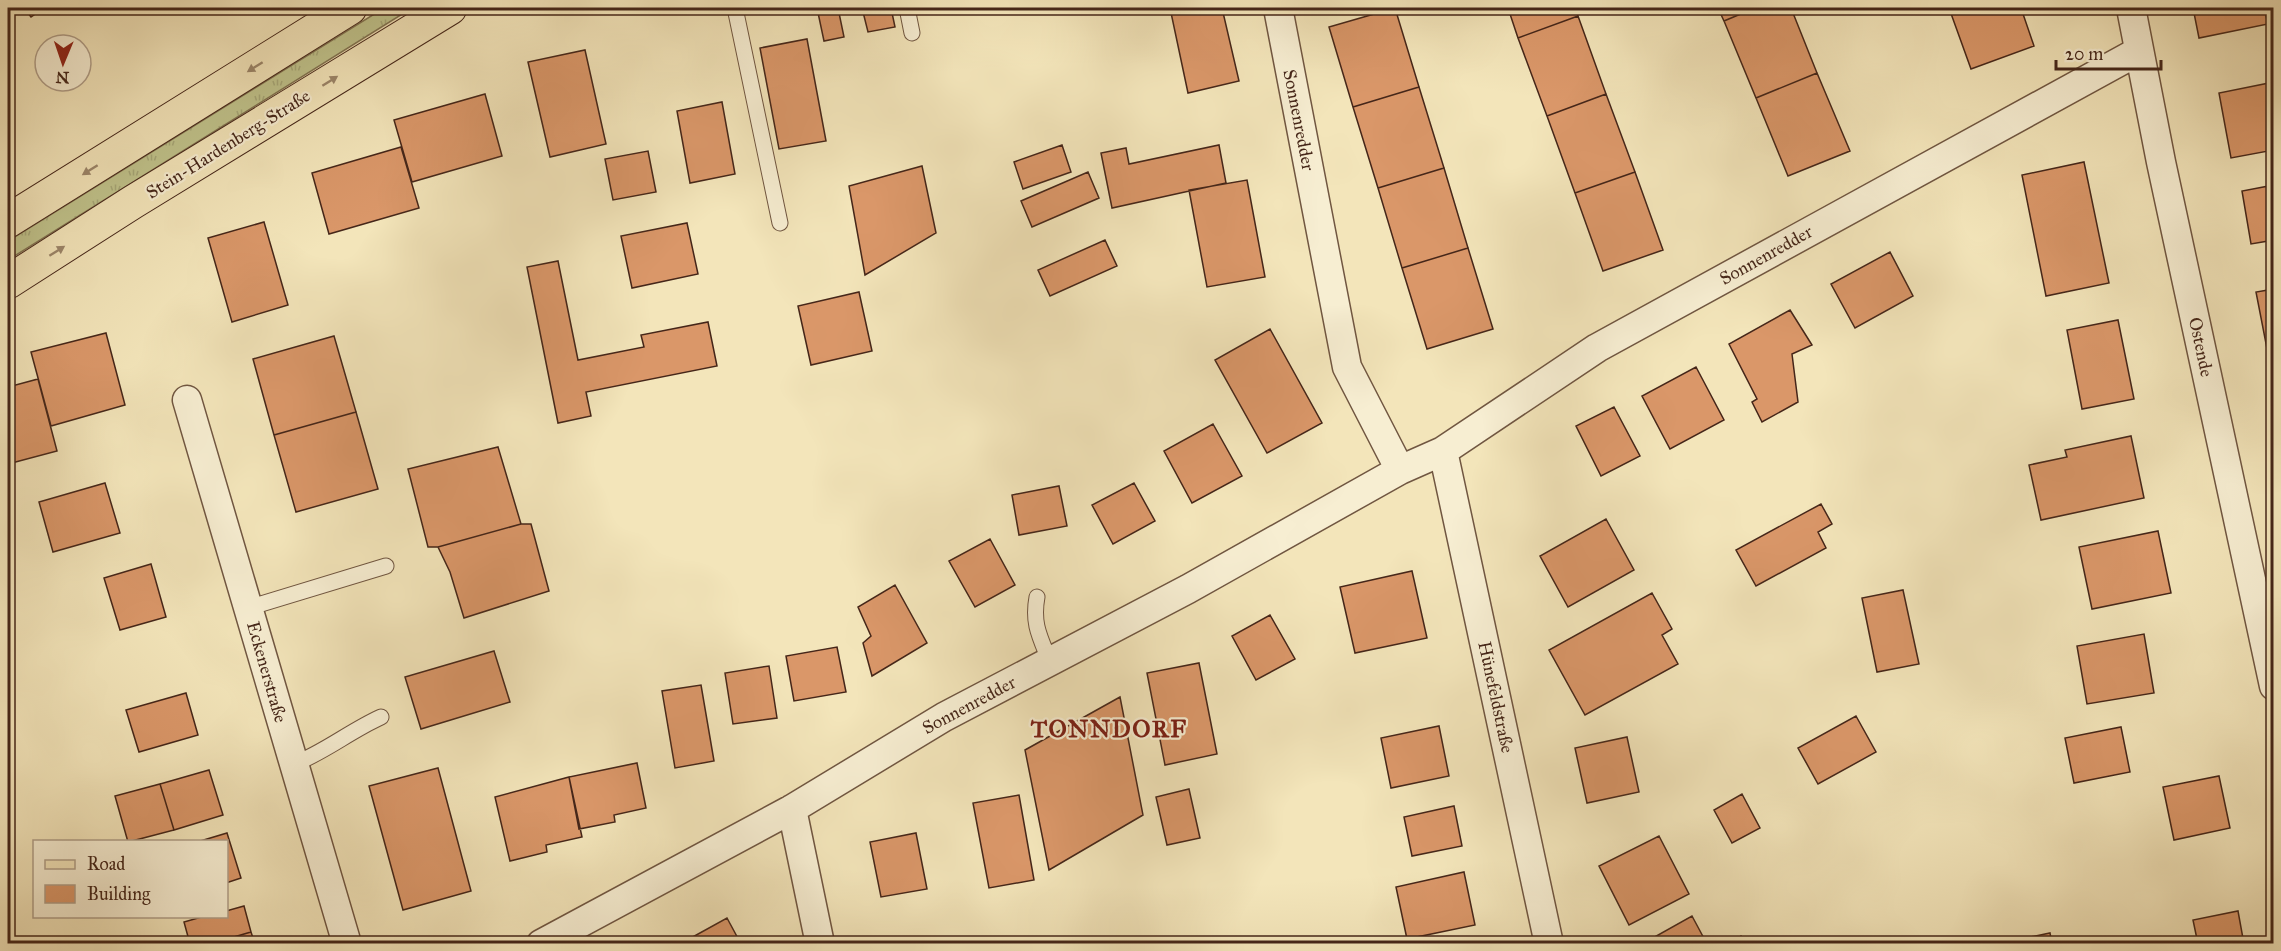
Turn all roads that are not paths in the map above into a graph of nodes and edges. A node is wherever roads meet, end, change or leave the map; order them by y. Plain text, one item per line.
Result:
1 (350, 8) edge
2 (450, 8) edge
3 (735, 8) edge
4 (907, 8) edge
5 (1278, 8) edge
6 (2131, 8) edge
7 (912, 33) dead end
8 (2139, 51) junction
9 (8, 221) edge
10 (780, 223) dead end
11 (8, 282) edge
12 (187, 400) dead end
13 (1443, 451) junction
14 (1400, 470) junction
15 (386, 566) dead end
16 (1037, 597) dead end
17 (248, 609) junction
18 (1050, 662) junction
19 (2274, 686) edge
20 (381, 717) dead end
21 (294, 764) junction
22 (792, 809) junction
23 (347, 944) edge
24 (541, 944) edge
25 (820, 944) edge
26 (1549, 944) edge

1 -> 9 main road
11 -> 2 main road, Stein-Hardenberg-Straße
3 - 10 lane
4 - 7 lane
5 - 14 street, Sonnenredder
6 - 8 street, Ostende
8 - 13 street, Sonnenredder
8 - 19 street, Ostende
12 - 17 street, Eckenerstraße
13 - 14 street, Sonnenredder
13 - 26 street, Hünefeldstraße
14 - 18 street, Sonnenredder
15 - 17 lane
16 - 18 lane
17 - 21 street, Eckenerstraße
18 - 22 street, Sonnenredder
20 - 21 lane
21 - 23 street, Eckenerstraße
22 - 24 street, Sonnenredder
22 - 25 street

